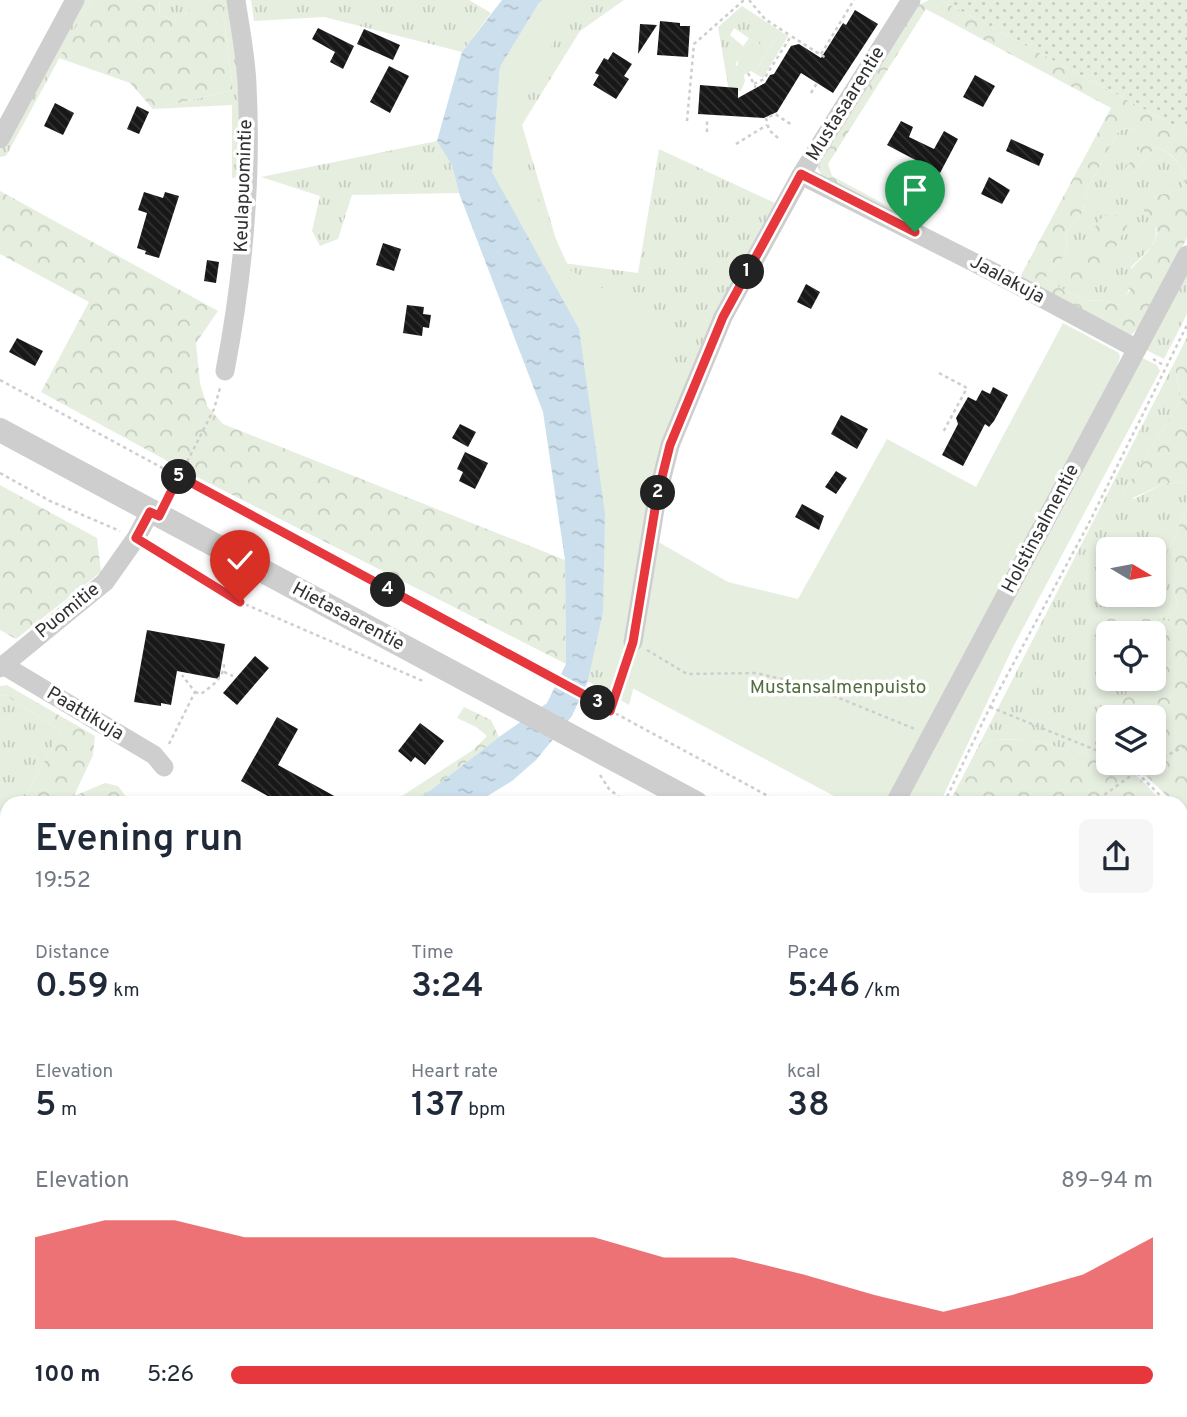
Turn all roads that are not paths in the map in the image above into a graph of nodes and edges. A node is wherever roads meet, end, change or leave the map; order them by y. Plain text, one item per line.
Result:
1 (75, 0) edge
2 (236, 0) edge
3 (911, 0) edge
4 (0, 139) edge
5 (801, 174) junction
6 (1187, 255) edge
7 (1137, 349) junction
8 (225, 371) road end
9 (0, 430) edge
10 (155, 514) junction
11 (633, 642) road end
12 (1, 666) edge
13 (162, 765) road end
14 (683, 796) edge
15 (899, 796) edge

1 - 4 street
2 - 8 street, Keulapuomintie
3 - 5 street, Mustasaarentie
5 - 7 street, Jaalakuja
5 - 11 street, Mustasaarentie
6 - 7 street, Holstinsalmentie
7 - 15 street, Holstinsalmentie
9 - 10 street, Hietasaarentie
10 - 12 street, Puomitie
10 - 14 street, Hietasaarentie
12 - 13 street, Paattikuja

